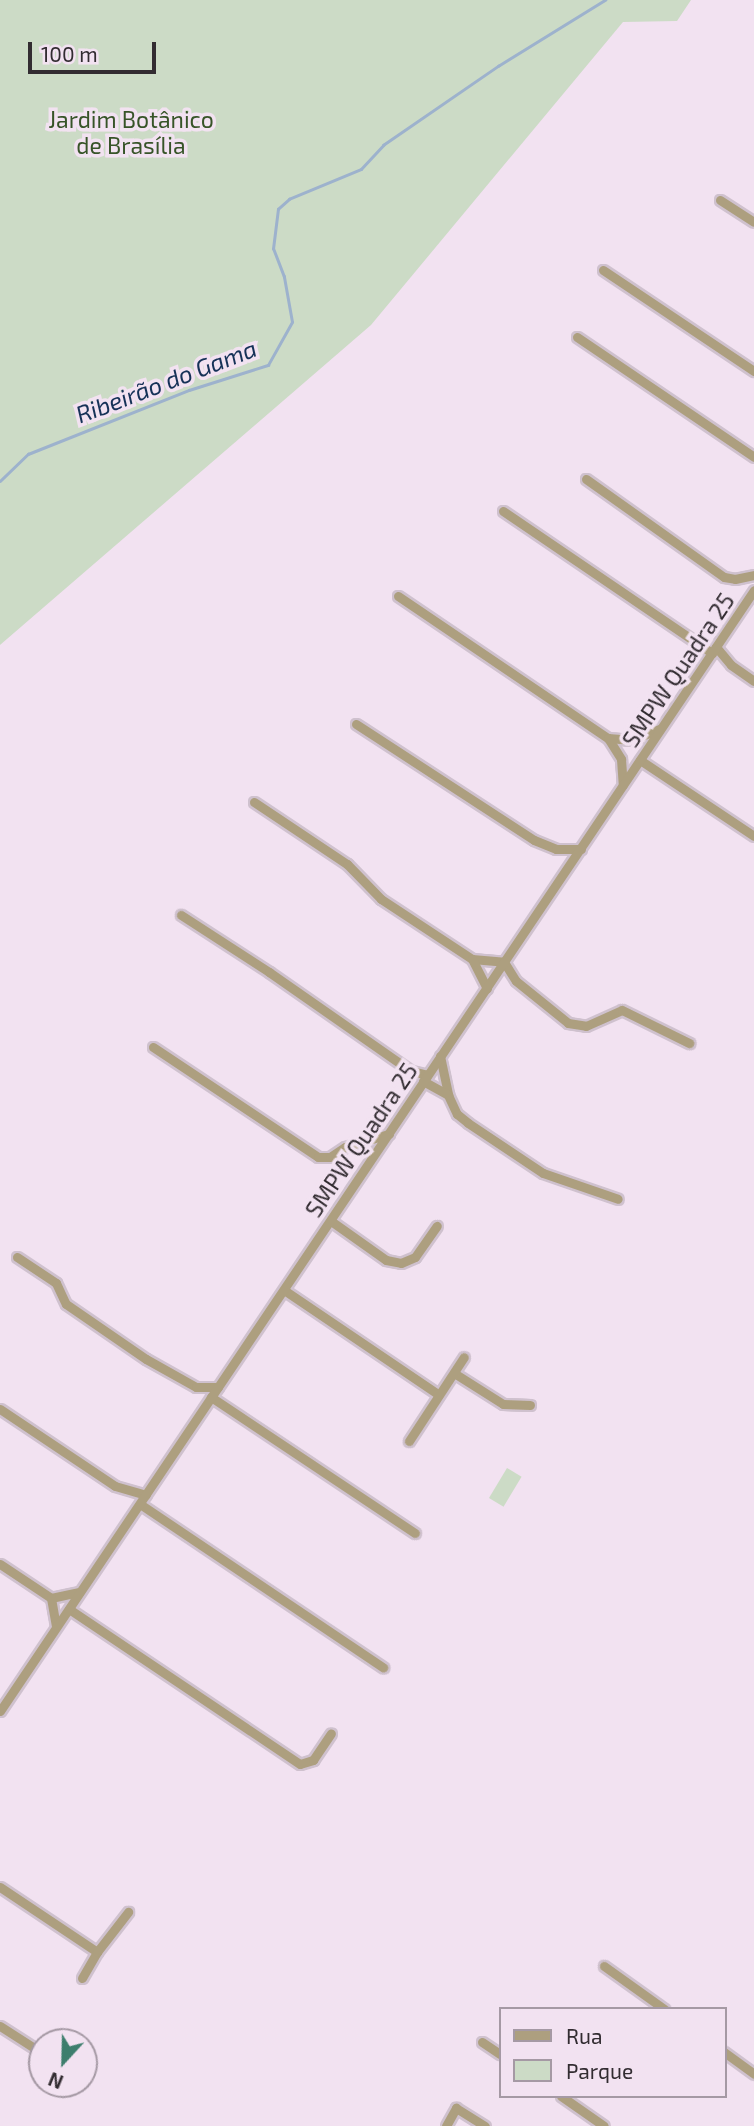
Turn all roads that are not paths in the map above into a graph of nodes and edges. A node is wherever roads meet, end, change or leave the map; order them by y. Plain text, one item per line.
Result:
1 (720, 200) dead end
2 (754, 222) edge
3 (603, 270) dead end
4 (576, 337) dead end
5 (754, 371) edge
6 (754, 457) edge
7 (586, 479) dead end
8 (503, 510) dead end
9 (754, 575) edge
10 (754, 590) edge
11 (398, 596) dead end
12 (712, 653) junction
13 (730, 665) junction
14 (754, 681) edge
15 (356, 724) dead end
16 (662, 728) junction
17 (607, 738) junction
18 (640, 760) junction
19 (623, 786) junction
20 (254, 802) dead end
21 (754, 836) edge
22 (580, 849) junction
23 (181, 915) dead end
24 (472, 959) junction
25 (504, 962) junction
26 (487, 988) junction
27 (690, 1043) dead end
28 (153, 1048) dead end
29 (440, 1056) junction
30 (424, 1080) junction
31 (448, 1095) junction
32 (389, 1134) junction
33 (618, 1199) dead end
34 (331, 1220) junction
35 (437, 1226) dead end
36 (17, 1257) dead end
37 (284, 1290) junction
38 (464, 1357) dead end
39 (454, 1373) junction
40 (218, 1387) junction
41 (196, 1388) junction
42 (439, 1395) junction
43 (211, 1397) junction
44 (530, 1405) dead end
45 (205, 1406) junction
46 (0, 1409) edge
47 (409, 1441) dead end
48 (143, 1500) junction
49 (415, 1533) dead end
50 (0, 1564) edge
51 (79, 1592) junction
52 (51, 1598) junction
53 (69, 1609) junction
54 (56, 1627) junction
55 (383, 1667) dead end
56 (1, 1708) edge
57 (331, 1733) dead end
58 (0, 1887) edge
59 (128, 1912) dead end
60 (97, 1952) junction
61 (604, 1966) dead end
62 (82, 1978) dead end
63 (661, 2007) edge
64 (0, 2026) edge
65 (482, 2042) dead end
66 (28, 2044) edge
67 (498, 2053) edge
68 (726, 2053) edge
69 (754, 2074) edge
70 (564, 2098) edge
71 (446, 2126) edge
72 (485, 2126) edge
73 (604, 2126) edge

1 - 2 street
3 - 5 street
4 - 6 street
7 - 9 street
8 - 12 street
10 - 12 street, SMPW Quadra 25
11 - 17 street
12 - 13 street
12 - 13 street
12 - 16 street, SMPW Quadra 25
13 - 14 street
15 - 22 street
16 - 17 street
16 - 18 street, SMPW Quadra 25
17 - 19 street
18 - 19 street, SMPW Quadra 25
18 - 21 street
19 - 22 street, SMPW Quadra 25
20 - 24 street
22 - 25 street, SMPW Quadra 25
23 - 30 street
24 - 25 street
24 - 26 street
25 - 26 street, SMPW Quadra 25
25 - 27 street
26 - 29 street, SMPW Quadra 25
28 - 32 street
29 - 30 street, SMPW Quadra 25
29 - 31 street
30 - 31 street
30 - 32 street, SMPW Quadra 25
31 - 33 street
32 - 34 street, SMPW Quadra 25
34 - 35 street
34 - 37 street, SMPW Quadra 25
36 - 41 street
37 - 40 street, SMPW Quadra 25
37 - 42 street
38 - 39 street
39 - 42 street
39 - 44 street
40 - 41 street
40 - 43 street, SMPW Quadra 25
41 - 45 street
42 - 47 street
43 - 45 street, SMPW Quadra 25
43 - 49 street
45 - 48 street, SMPW Quadra 25
46 - 48 street
48 - 51 street, SMPW Quadra 25
48 - 55 street
50 - 52 street
51 - 52 street
51 - 53 street, SMPW Quadra 25
52 - 54 street
53 - 54 street, SMPW Quadra 25
53 - 57 street
54 - 56 street, SMPW Quadra 25
58 - 60 street
59 - 60 street
60 - 62 street
61 - 63 street
64 - 66 street
65 - 67 street
68 - 69 street
70 - 73 street
71 - 72 street

